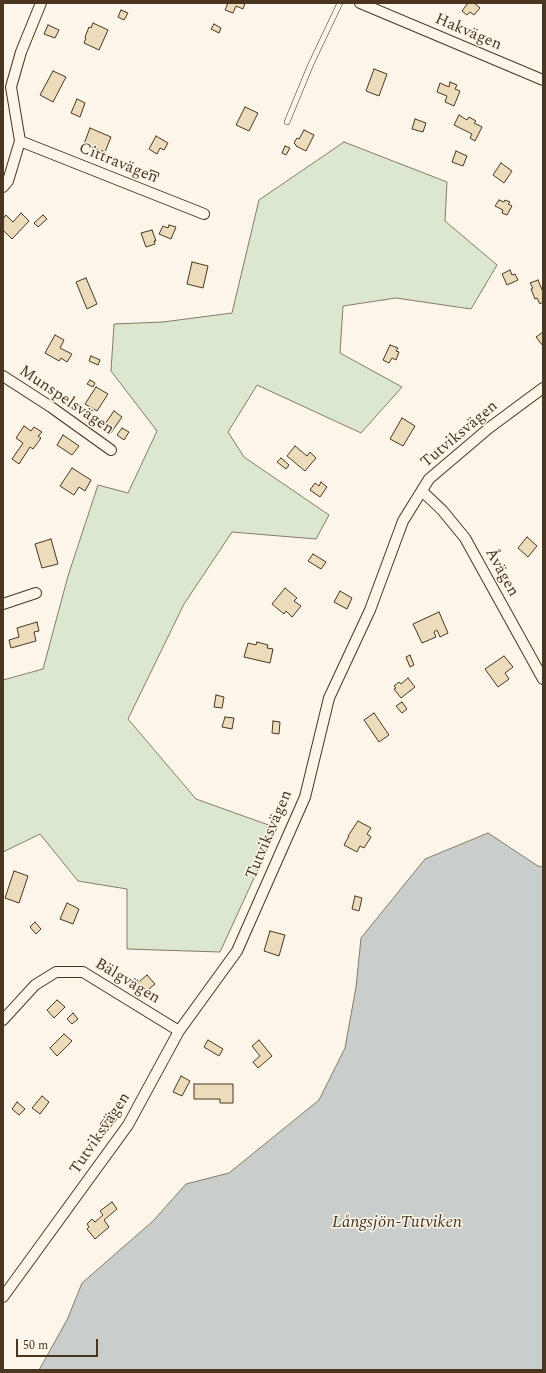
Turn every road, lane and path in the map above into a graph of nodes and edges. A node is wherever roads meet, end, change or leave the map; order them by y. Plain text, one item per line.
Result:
1 (41, 3) edge
2 (340, 3) edge
3 (360, 3) edge
4 (543, 80) edge
5 (287, 122) dead end
6 (20, 141) junction
7 (3, 187) edge
8 (204, 214) dead end
9 (3, 376) edge
10 (543, 388) edge
11 (111, 450) dead end
12 (422, 491) junction
13 (36, 593) dead end
14 (3, 604) edge
15 (543, 679) edge
16 (5, 1012) edge
17 (179, 1031) junction
18 (3, 1297) edge

1 - 6 street
2 - 5 lane
3 - 4 street, Hakvägen
6 - 7 street
6 - 8 street, Cittravägen
9 - 11 street, Munspelsvägen
10 - 12 street, Tutviksvägen
12 - 15 street, Åvägen
12 - 17 street, Tutviksvägen
13 - 14 street
16 - 17 street, Bälgvägen
17 - 18 street, Tutviksvägen

